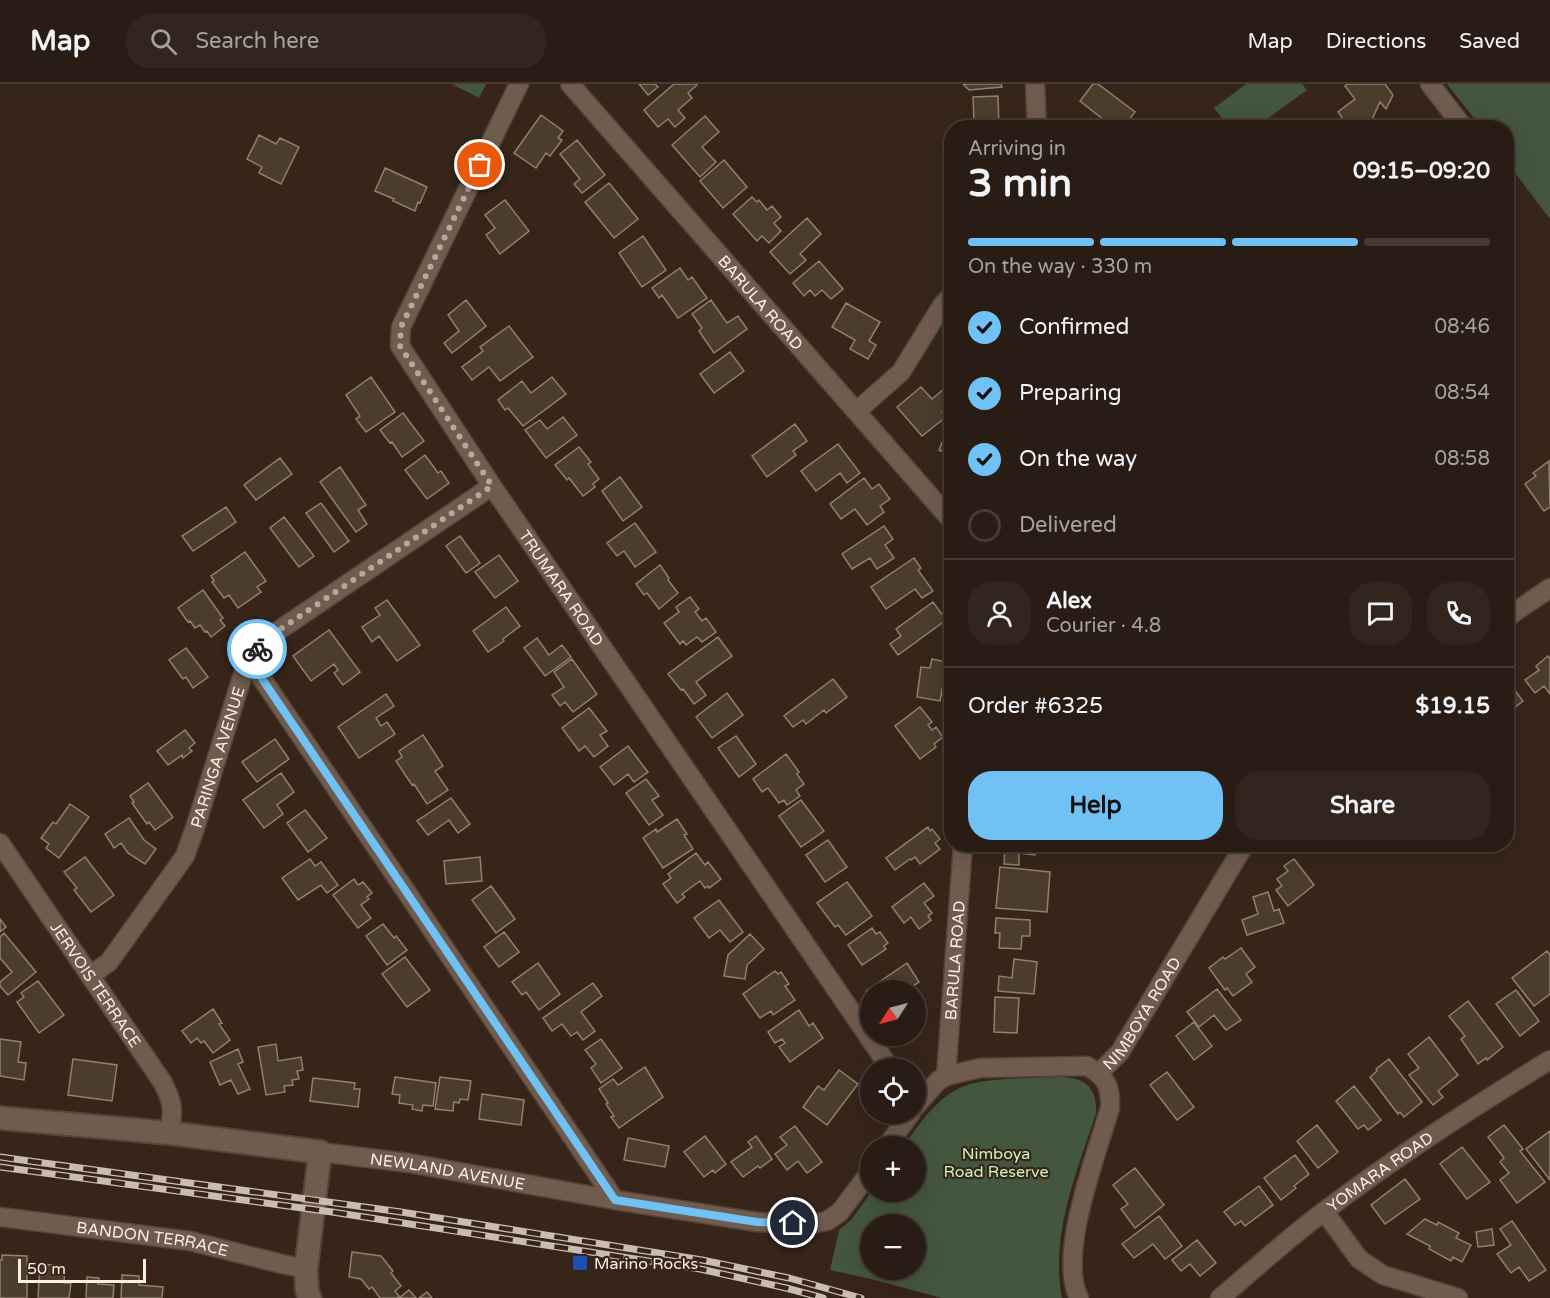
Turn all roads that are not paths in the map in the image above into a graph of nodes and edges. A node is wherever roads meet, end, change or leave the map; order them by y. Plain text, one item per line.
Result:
1 (519, 84) edge
2 (570, 84) edge
3 (1035, 84) edge
4 (1430, 84) edge
5 (1036, 120) edge
6 (1458, 120) edge
7 (944, 304) edge
8 (857, 411) junction
9 (492, 486) junction
10 (944, 512) edge
11 (1550, 588) edge
12 (1514, 613) edge
13 (248, 658) junction
14 (0, 843) edge
15 (962, 852) edge
16 (1240, 852) edge
17 (90, 976) junction
18 (883, 1058) edge
19 (1550, 1060) edge
20 (1099, 1073) junction
21 (946, 1076) junction
22 (926, 1094) edge
23 (0, 1118) edge
24 (169, 1133) junction
25 (320, 1152) junction
26 (860, 1185) edge
27 (615, 1200) junction
28 (1324, 1211) junction
29 (0, 1217) edge
30 (306, 1269) junction
31 (310, 1298) edge
32 (1079, 1298) edge
33 (1220, 1298) edge
34 (1458, 1298) edge

1 - 9 street, TRUMARA ROAD
2 - 8 street, BARULA ROAD
3 - 5 street
4 - 6 street
7 - 8 street
8 - 10 street, BARULA ROAD
9 - 13 street, PARINGA AVENUE
9 - 18 street, TRUMARA ROAD
11 - 12 street
13 - 17 street, PARINGA AVENUE
13 - 27 street
14 - 17 street, JERVOIS TERRACE
15 - 21 street, BARULA ROAD
16 - 20 street, NIMBOYA ROAD
17 - 24 street, JERVOIS TERRACE
19 - 28 street, YOMARA ROAD
20 - 21 street
20 - 32 street, NIMBOYA ROAD
21 - 22 street
23 - 24 street, NEWLAND AVENUE
24 - 25 street, NEWLAND AVENUE
25 - 27 street, NEWLAND AVENUE
25 - 30 street
26 - 27 street, NEWLAND AVENUE
28 - 33 street, YOMARA ROAD
28 - 34 street
29 - 30 street, BANDON TERRACE
30 - 31 street

